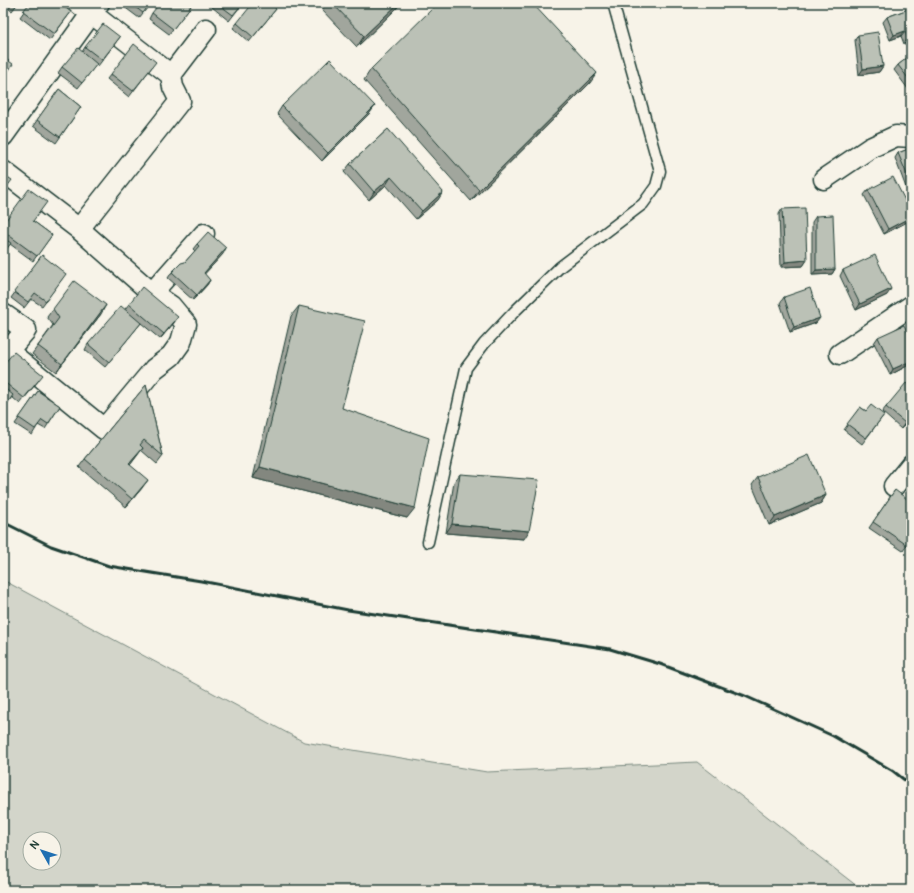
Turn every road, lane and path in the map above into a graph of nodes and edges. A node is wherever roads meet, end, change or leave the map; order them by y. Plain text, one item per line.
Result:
1 (613, 3) edge
2 (90, 7) edge
3 (206, 29) dead end
4 (171, 75) junction
5 (3, 136) edge
6 (911, 137) edge
7 (3, 170) edge
8 (824, 179) dead end
9 (79, 229) junction
10 (204, 234) edge
11 (152, 293) junction
12 (911, 306) edge
13 (3, 314) edge
14 (840, 354) dead end
15 (6, 355) edge
16 (911, 465) edge
17 (894, 486) dead end
18 (428, 542) dead end

1 - 18 lane
2 - 4 street
2 - 5 street
3 - 4 street
4 - 9 street
6 - 8 street
7 - 9 street
9 - 11 street
10 - 11 street
11 - 15 street
12 - 14 street
13 - 15 street
16 - 17 street

